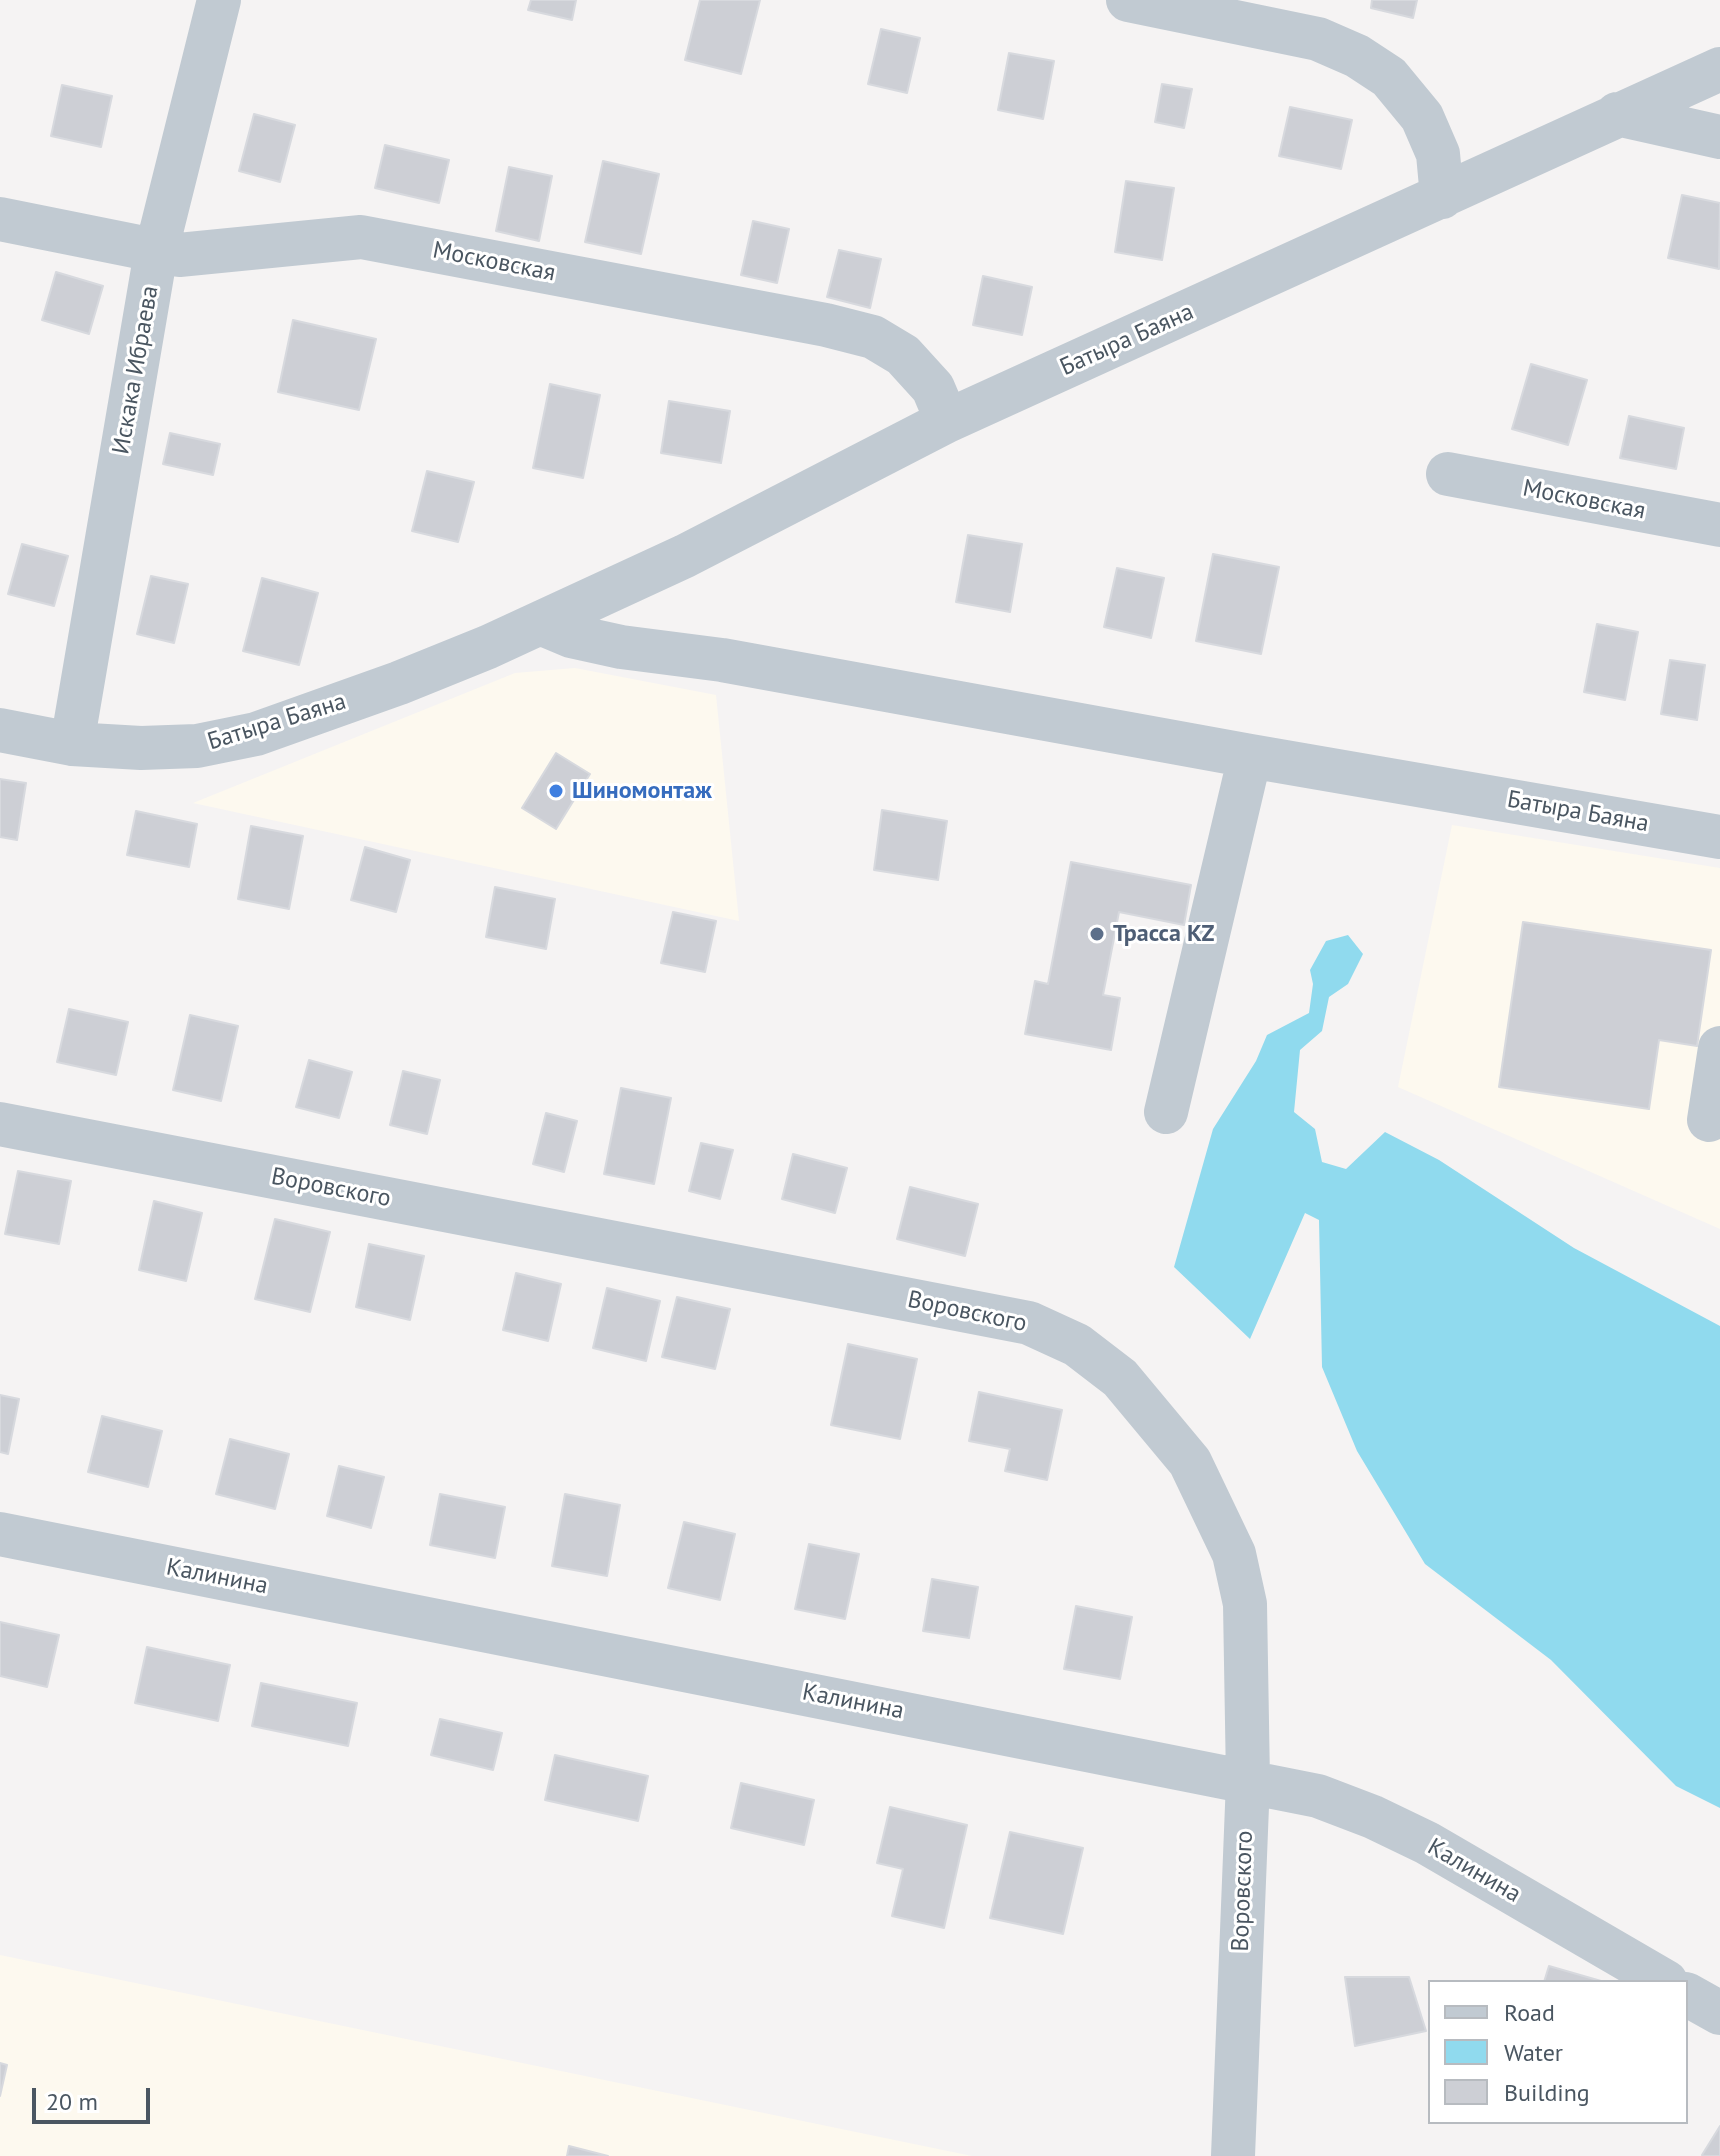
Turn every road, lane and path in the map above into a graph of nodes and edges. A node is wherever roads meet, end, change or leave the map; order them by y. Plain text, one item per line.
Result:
1 (219, 0) edge
2 (1128, 0) edge
3 (1720, 69) edge
4 (1617, 114) junction
5 (1720, 137) edge
6 (1442, 197) junction
7 (0, 219) edge
8 (156, 252) junction
9 (947, 421) junction
10 (1448, 474) dead end
11 (1720, 525) edge
12 (540, 623) junction
13 (0, 730) edge
14 (72, 744) junction
15 (1250, 756) junction
16 (1720, 837) edge
17 (1720, 1048) edge
18 (1166, 1112) dead end
19 (1709, 1120) dead end
20 (0, 1124) edge
21 (0, 1534) edge
22 (1248, 1781) junction
23 (1663, 1980) edge
24 (1688, 1995) edge
25 (1720, 2013) edge
26 (1233, 2156) edge

1 - 8 street, Искака Ибраева
2 - 6 street
3 - 4 street, Батыра Баяна
4 - 5 street
4 - 6 street, Батыра Баяна
6 - 9 street, Батыра Баяна
7 - 8 street, Московская
8 - 9 street, Московская
8 - 14 street, Искака Ибраева
9 - 12 street, Батыра Баяна
10 - 11 street, Московская
12 - 14 street, Батыра Баяна
12 - 15 street, Батыра Баяна
13 - 14 street, Батыра Баяна
15 - 16 street, Батыра Баяна
15 - 18 street
17 - 19 street
20 - 22 street, Воровского
21 - 22 street, Калинина
22 - 23 street, Калинина
22 - 26 street, Воровского
24 - 25 street

